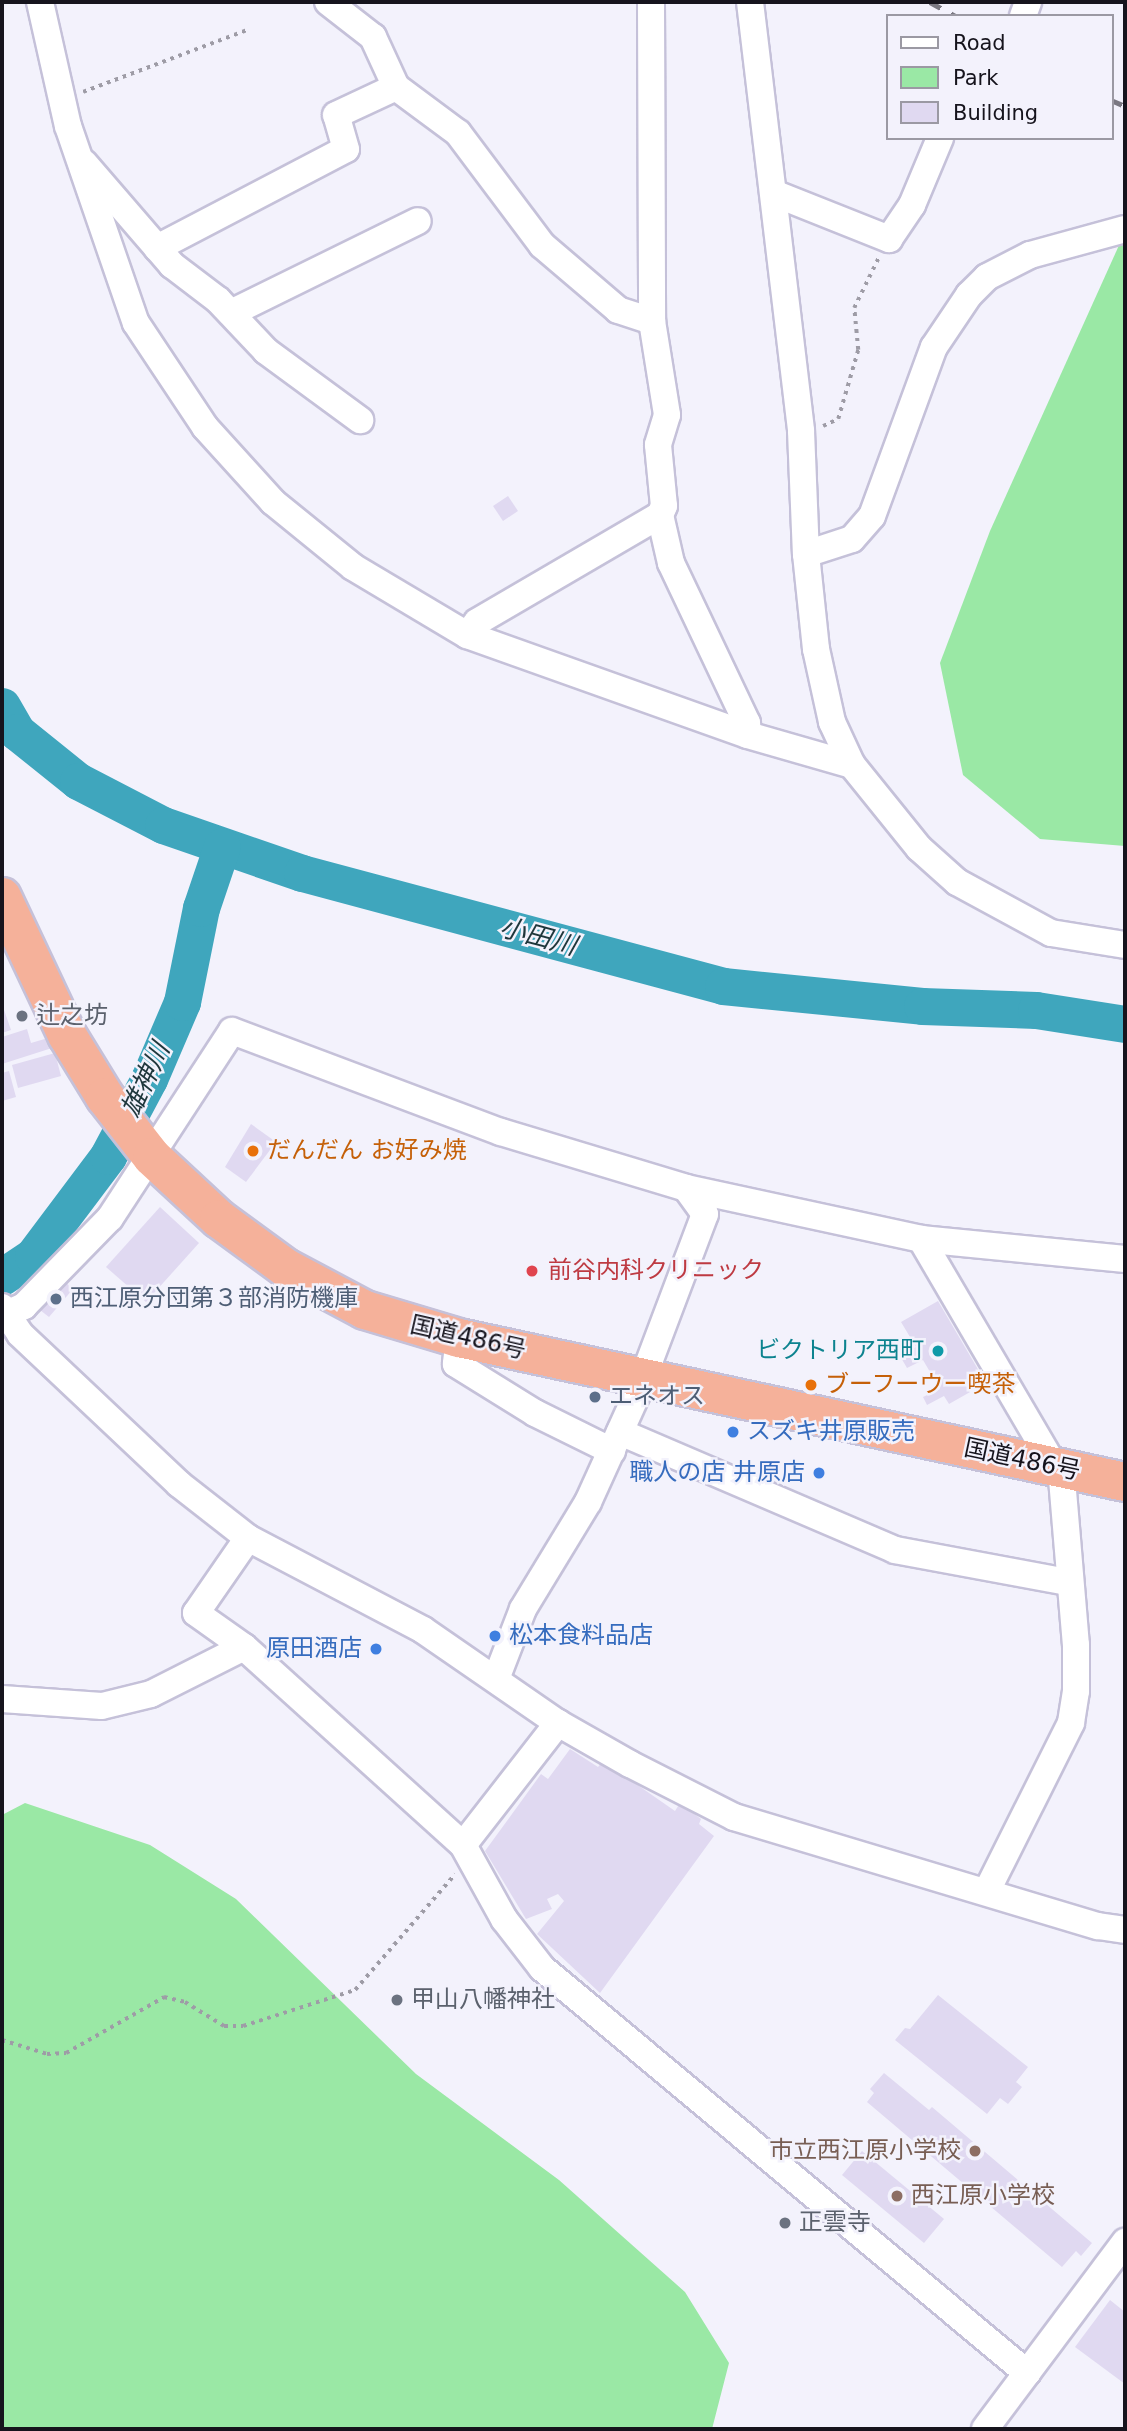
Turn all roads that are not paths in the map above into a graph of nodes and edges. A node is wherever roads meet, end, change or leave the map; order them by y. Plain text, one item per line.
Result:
1 (40, 2) edge
2 (328, 2) edge
3 (651, 2) edge
4 (750, 2) edge
5 (396, 87) junction
6 (939, 140) edge
7 (78, 158) junction
8 (776, 194) junction
9 (418, 221) dead end
10 (1125, 229) edge
11 (157, 248) junction
12 (231, 313) junction
13 (652, 321) junction
14 (360, 420) dead end
15 (660, 515) junction
16 (806, 554) junction
17 (467, 635) junction
18 (748, 735) junction
19 (852, 765) junction
20 (2, 897) edge
21 (1125, 945) edge
22 (149, 1153) junction
23 (686, 1188) junction
24 (921, 1239) junction
25 (1125, 1259) edge
26 (3, 1311) edge
27 (459, 1338) junction
28 (642, 1376) junction
29 (616, 1441) junction
30 (1054, 1467) junction
31 (1125, 1482) edge
32 (247, 1538) junction
33 (1068, 1582) junction
34 (244, 1647) junction
35 (496, 1679) junction
36 (2, 1699) edge
37 (558, 1723) junction
38 (465, 1852) junction
39 (987, 1891) junction
40 (1125, 1930) edge
41 (1125, 2242) edge
42 (1027, 2373) junction
43 (985, 2429) edge

1 - 7 street
2 - 5 street
3 - 13 street
4 - 8 street
5 - 11 street
5 - 13 street
6 - 8 street
7 - 11 street
7 - 17 street
8 - 16 street
9 - 12 street
10 - 16 street
11 - 12 street
12 - 14 street
13 - 15 street
15 - 17 street
15 - 18 street
16 - 19 street
17 - 18 street
18 - 19 street
19 - 21 street
20 - 22 highway, 国道486号
22 - 23 street
22 - 26 street
22 - 27 highway, 国道486号
23 - 24 street
23 - 28 street
24 - 25 street
24 - 30 street
26 - 32 street
27 - 28 highway, 国道486号
27 - 29 street
28 - 29 street
28 - 30 highway, 国道486号
29 - 33 street
29 - 35 street
30 - 31 highway, 国道486号
30 - 33 street
32 - 34 street
32 - 35 street
33 - 39 street
34 - 36 street
34 - 38 street
35 - 37 street
37 - 38 street
37 - 39 street
38 - 42 street
39 - 40 street
41 - 42 street
42 - 43 street

